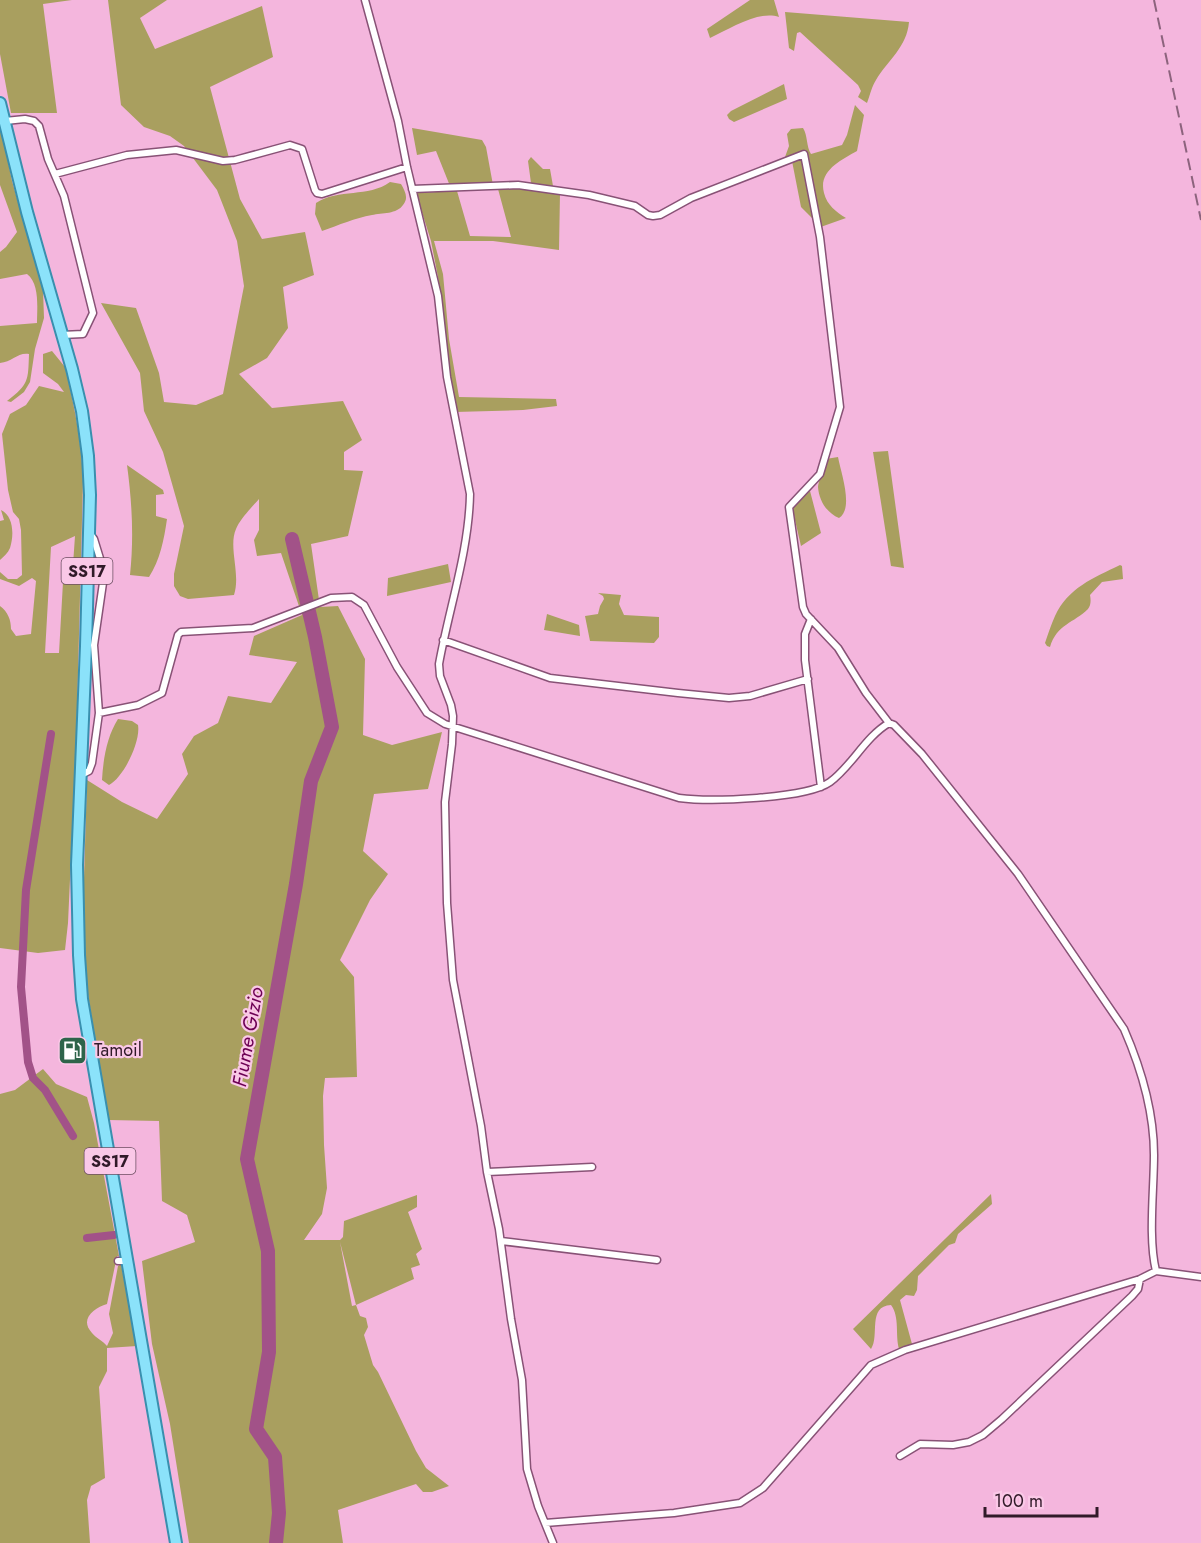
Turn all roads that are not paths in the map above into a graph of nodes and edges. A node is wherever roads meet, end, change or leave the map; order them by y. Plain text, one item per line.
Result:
1 (365, 0) edge
2 (0, 104) edge
3 (5, 121) junction
4 (406, 167) junction
5 (54, 174) junction
6 (412, 189) junction
7 (62, 335) junction
8 (88, 532) junction
9 (811, 620) junction
10 (443, 640) junction
11 (90, 645) junction
12 (808, 679) junction
13 (99, 713) junction
14 (889, 723) junction
15 (452, 726) junction
16 (81, 775) junction
17 (821, 787) junction
18 (592, 1167) dead end
19 (487, 1172) junction
20 (501, 1241) junction
21 (657, 1260) dead end
22 (1155, 1271) junction
23 (1201, 1277) edge
24 (1140, 1279) junction
25 (900, 1456) dead end
26 (545, 1523) junction
27 (176, 1543) edge
28 (553, 1543) edge

1 - 4 street
2 - 3 main road, SS17
3 - 5 street
3 - 7 main road, SS17
4 - 5 street
4 - 6 street
5 - 7 street
6 - 9 street
6 - 10 street
7 - 8 main road, SS17
8 - 11 main road, SS17
8 - 11 street
9 - 12 street
9 - 14 street
10 - 12 street
10 - 15 street
11 - 13 street
11 - 16 main road, SS17
12 - 17 street
13 - 15 street
13 - 16 street
14 - 17 street
14 - 22 street
15 - 17 street
15 - 19 street
16 - 27 main road, SS17
18 - 19 street
19 - 20 street
20 - 21 street
20 - 26 street
22 - 23 street
22 - 24 street
24 - 25 street
24 - 26 street
26 - 28 street

